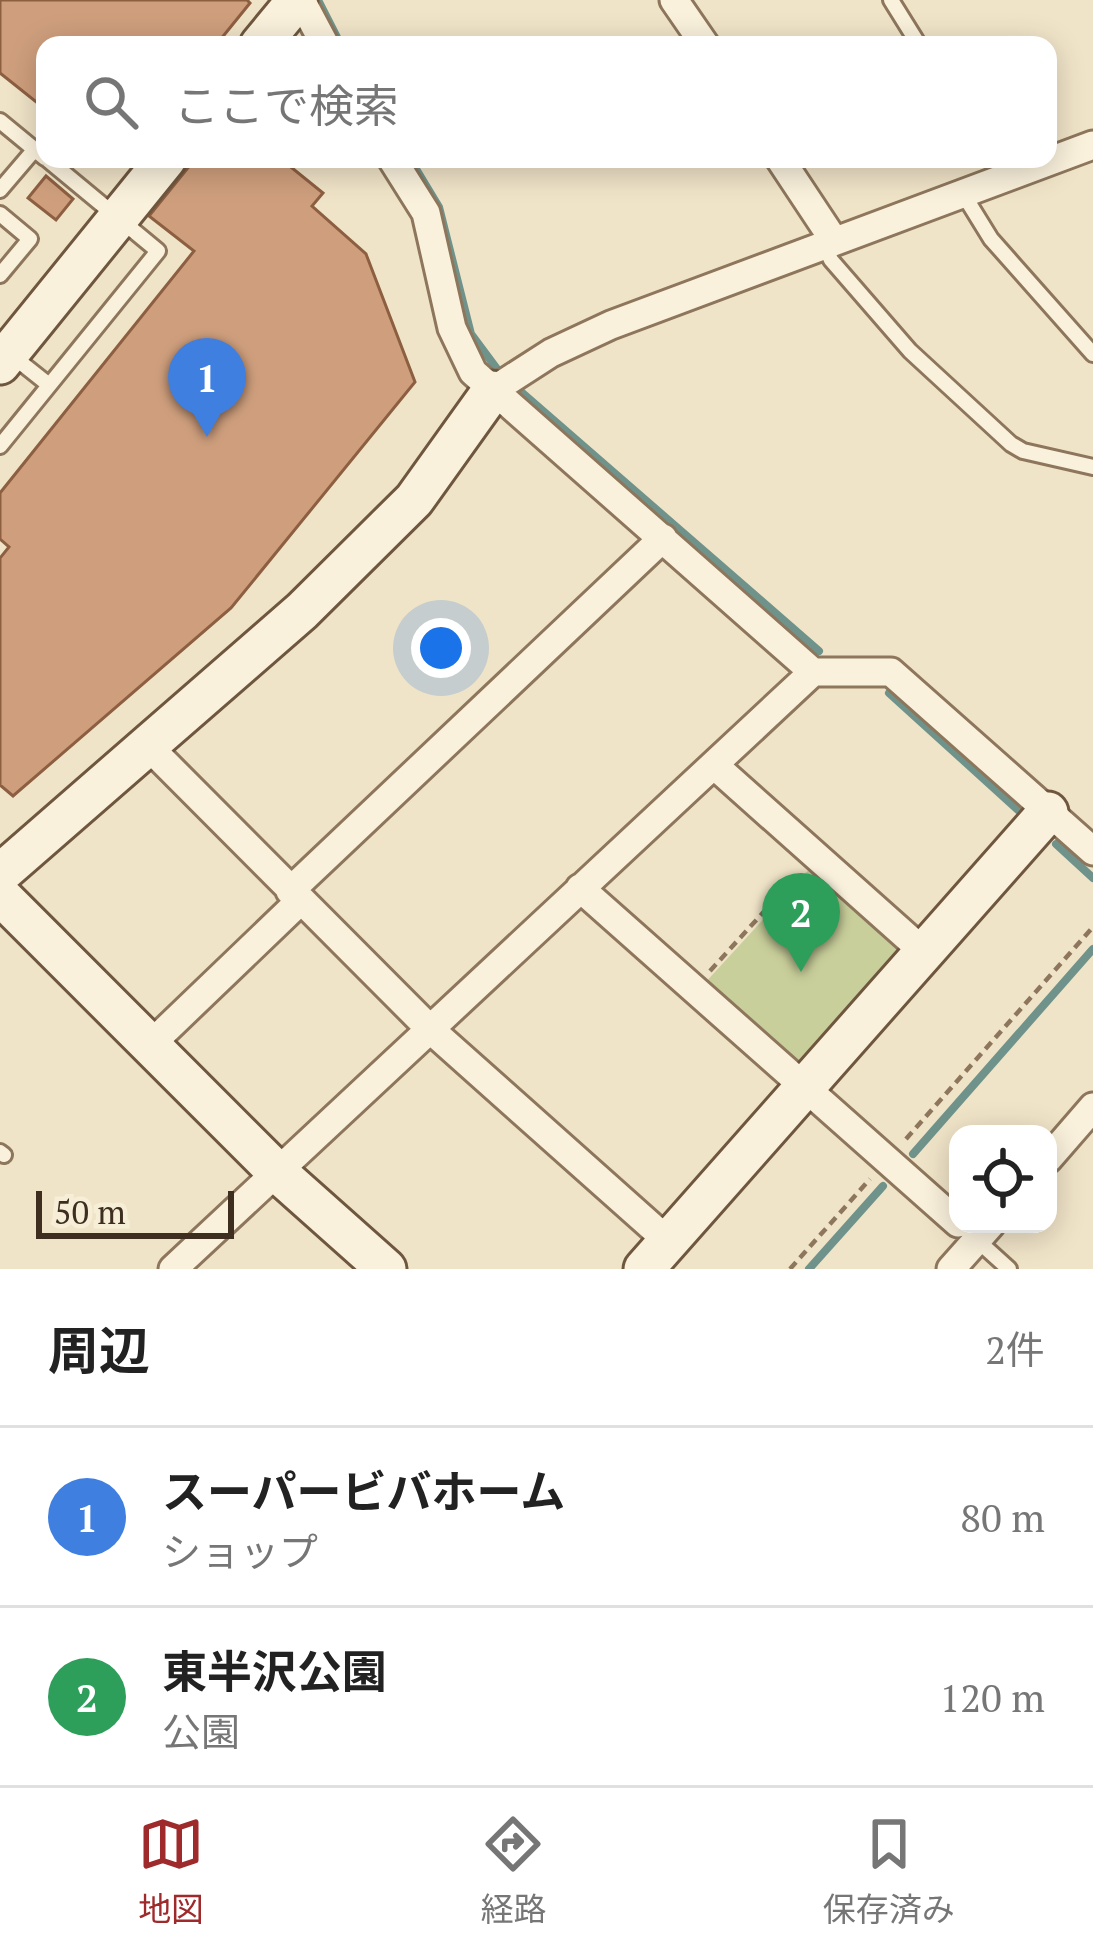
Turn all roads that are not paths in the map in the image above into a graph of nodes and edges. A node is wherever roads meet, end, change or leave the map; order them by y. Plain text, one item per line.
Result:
1 (299, 0) edge
2 (892, 0) edge
3 (686, 3) edge
4 (268, 36) edge
5 (320, 36) edge
6 (701, 36) edge
7 (914, 36) edge
8 (0, 121) edge
9 (1093, 145) edge
10 (36, 150) edge
11 (1057, 154) edge
12 (36, 160) edge
13 (58, 168) edge
14 (159, 168) edge
15 (398, 168) edge
16 (785, 168) edge
17 (998, 168) edge
18 (0, 190) edge
19 (962, 192) junction
20 (0, 214) edge
21 (118, 218) junction
22 (829, 241) junction
23 (0, 274) edge
24 (1093, 354) edge
25 (3, 355) edge
26 (49, 385) junction
27 (492, 391) junction
28 (0, 446) edge
29 (1093, 467) edge
30 (663, 538) junction
31 (814, 672) junction
32 (146, 745) junction
33 (714, 765) junction
34 (1048, 812) junction
35 (1093, 851) edge
36 (0, 874) edge
37 (580, 888) junction
38 (0, 895) edge
39 (295, 896) junction
40 (925, 953) junction
41 (431, 1030) junction
42 (148, 1046) junction
43 (805, 1087) junction
44 (1093, 1107) edge
45 (1057, 1149) edge
46 (277, 1172) junction
47 (949, 1210) edge
48 (969, 1233) edge
49 (976, 1233) edge
50 (656, 1255) edge
51 (173, 1269) edge
52 (386, 1269) edge
53 (951, 1269) edge
54 (1009, 1269) edge

1 - 4 street
1 - 5 street
2 - 7 lane
3 - 6 street
8 - 10 lane
9 - 11 street
12 - 18 lane
13 - 21 lane
14 - 21 street
15 - 27 street
16 - 22 street
17 - 19 street
19 - 22 street
19 - 24 lane
20 - 23 lane
21 - 25 street
21 - 26 lane
22 - 27 street
22 - 29 lane
25 - 26 lane
26 - 28 lane
27 - 30 street
27 - 32 street
30 - 31 street
30 - 39 street
31 - 33 street
31 - 34 street
32 - 36 street
32 - 39 street
33 - 37 street
33 - 40 street
34 - 35 street
34 - 40 street
37 - 41 street
37 - 43 street
38 - 42 street
39 - 41 street
39 - 42 street
40 - 43 street
41 - 46 street
41 - 50 street
42 - 46 street
43 - 47 street
43 - 50 street
44 - 45 street
46 - 51 street
46 - 52 street
48 - 53 street
49 - 54 lane

